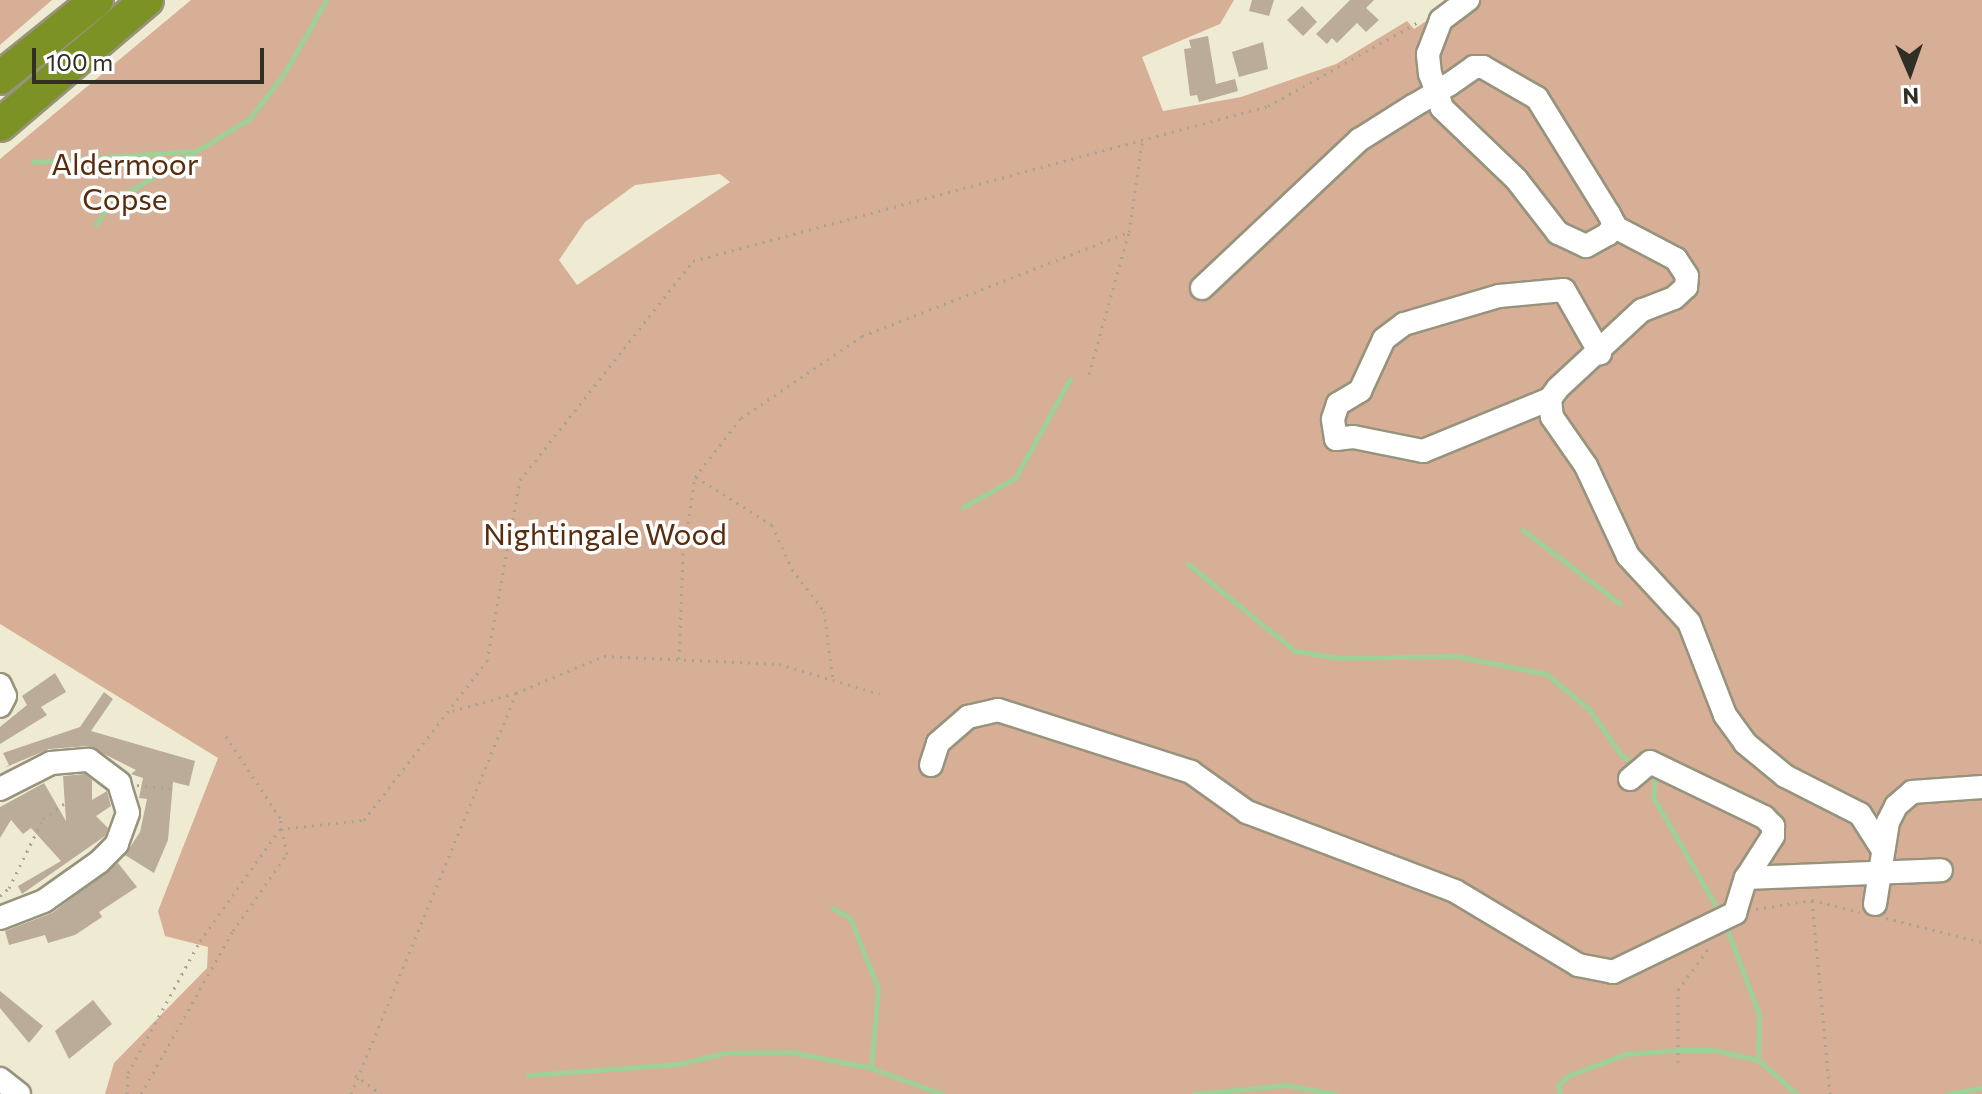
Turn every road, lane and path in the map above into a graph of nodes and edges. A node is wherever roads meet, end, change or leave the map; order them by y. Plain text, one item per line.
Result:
1 (97, 0) edge
2 (147, 0) edge
3 (1468, 0) edge
4 (1426, 17) dead end
5 (0, 78) edge
6 (1437, 92) junction
7 (0, 125) edge
8 (1143, 137) junction
9 (1613, 226) junction
10 (1129, 232) junction
11 (1202, 288) dead end
12 (1600, 353) junction
13 (1089, 374) dead end
14 (1550, 399) junction
15 (695, 477) junction
16 (679, 659) junction
17 (833, 680) junction
18 (0, 685) edge
19 (516, 693) junction
20 (880, 694) dead end
21 (0, 706) edge
22 (448, 712) junction
23 (226, 736) dead end
24 (931, 765) dead end
25 (1636, 771) dead end
26 (1982, 787) edge
27 (0, 789) edge
28 (174, 789) dead end
29 (123, 792) junction
30 (64, 804) dead end
31 (283, 829) junction
32 (1883, 861) junction
33 (1941, 870) dead end
34 (1746, 878) junction
35 (0, 896) edge
36 (1812, 900) junction
37 (1875, 904) dead end
38 (1727, 916) junction
39 (0, 918) edge
40 (1982, 942) edge
41 (1678, 1062) dead end
42 (355, 1075) junction
43 (0, 1079) edge
44 (19, 1094) edge
45 (127, 1094) edge
46 (141, 1094) edge
47 (351, 1094) edge
48 (381, 1094) edge
49 (1830, 1094) edge

1 - 5 highway
2 - 7 highway
3 - 6 street
4 - 8 path
6 - 9 street
6 - 9 street
6 - 11 street
8 - 10 path
8 - 22 path
9 - 12 street
10 - 13 path
10 - 15 path
12 - 14 street
12 - 14 street
14 - 32 street
15 - 16 path
15 - 17 path
16 - 17 path
16 - 19 path
17 - 20 path
18 - 21 street
19 - 22 path
19 - 42 path
22 - 31 path
23 - 31 path
24 - 38 street
25 - 34 street
26 - 32 street
27 - 29 street
28 - 29 path
29 - 39 street
30 - 35 path
31 - 45 path
31 - 46 path
32 - 33 street
32 - 34 street
32 - 37 street
34 - 38 street
36 - 38 path
36 - 40 path
36 - 49 path
38 - 41 path
42 - 47 path
42 - 48 path
43 - 44 street

